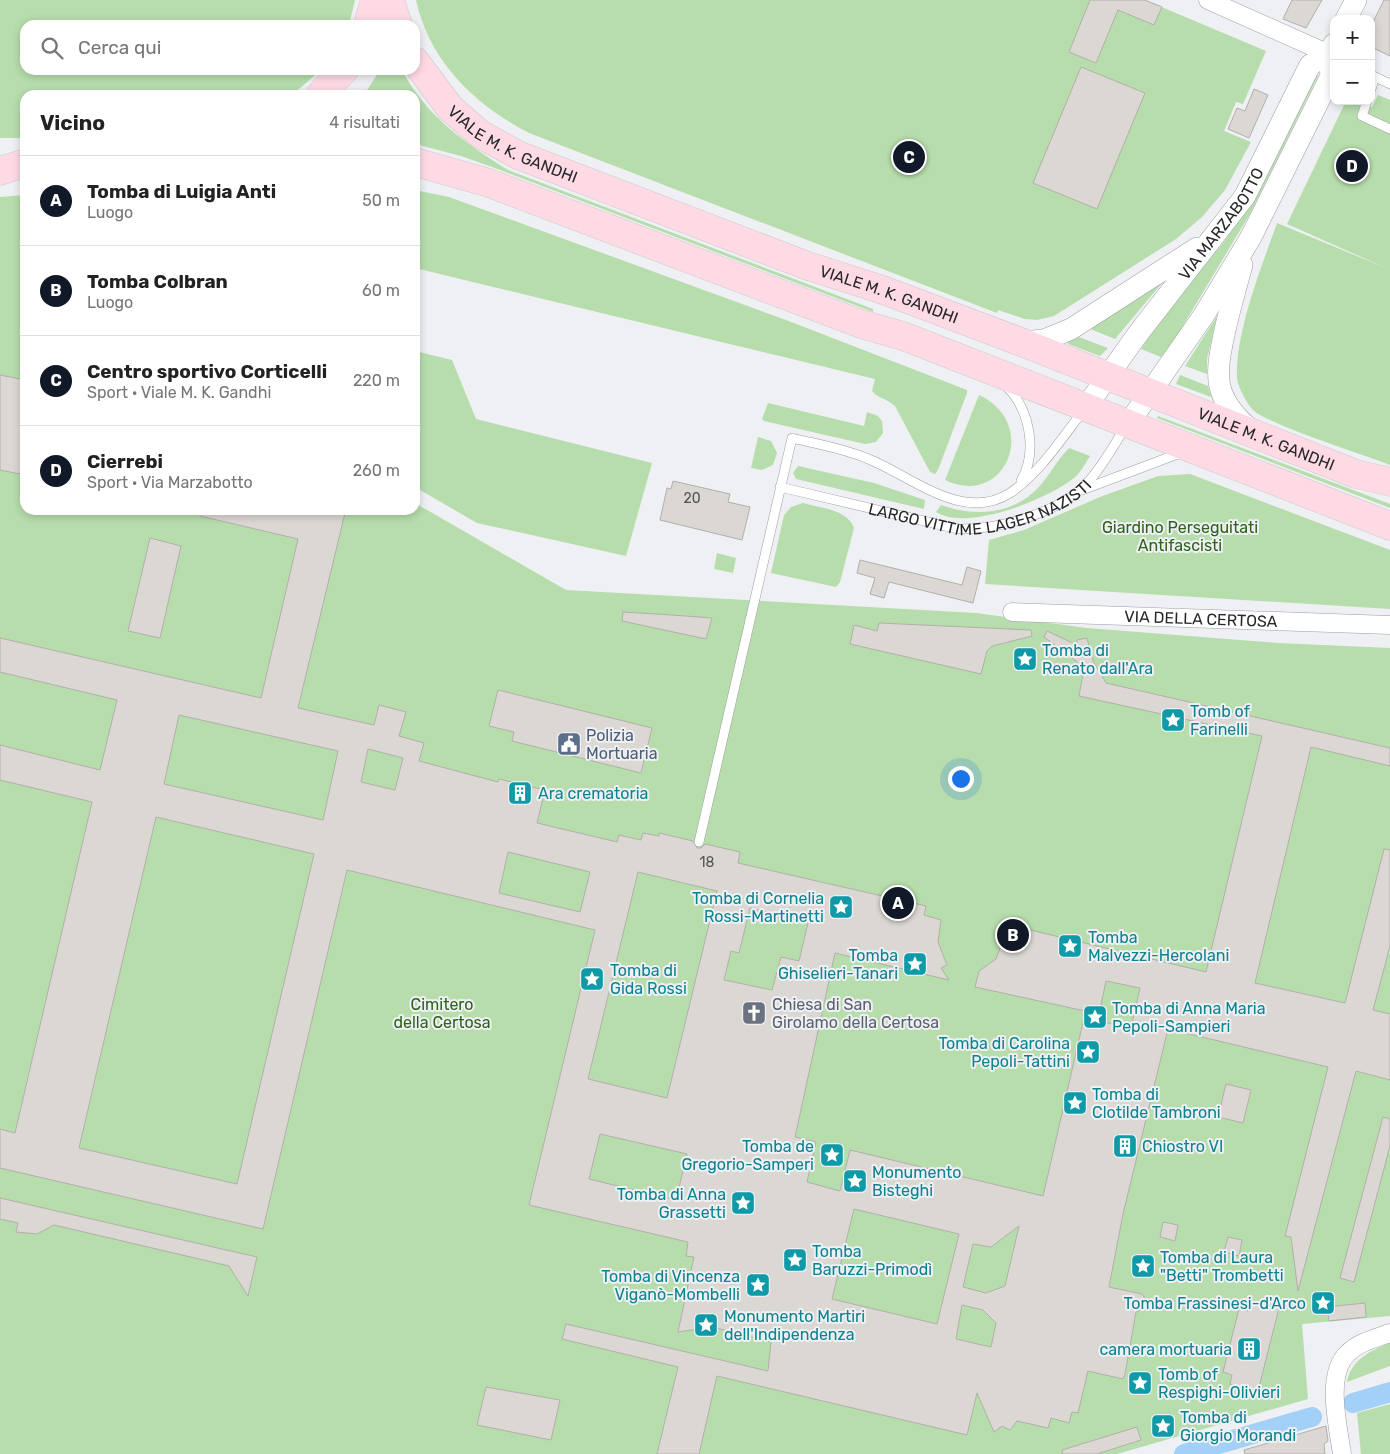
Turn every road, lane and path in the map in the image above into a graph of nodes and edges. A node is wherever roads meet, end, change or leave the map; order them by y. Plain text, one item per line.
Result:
1 (375, 0) edge
2 (390, 0) edge
3 (1208, 0) edge
4 (1356, 0) edge
5 (1348, 15) edge
6 (369, 20) edge
7 (396, 20) edge
8 (1330, 51) edge
9 (1330, 53) edge
10 (1332, 60) edge
11 (420, 69) edge
12 (339, 75) edge
13 (1375, 77) edge
14 (1390, 84) edge
15 (325, 90) edge
16 (1366, 105) edge
17 (1390, 129) edge
18 (0, 161) edge
19 (20, 162) edge
20 (420, 163) edge
21 (20, 164) edge
22 (0, 171) edge
23 (1214, 237) junction
24 (1252, 237) junction
25 (1021, 342) junction
26 (986, 368) junction
27 (1098, 390) junction
28 (1139, 408) junction
29 (1257, 435) junction
30 (1190, 450) junction
31 (1390, 482) edge
32 (780, 487) junction
33 (1016, 488) junction
34 (1078, 492) junction
35 (1390, 526) edge
36 (1012, 612) dead end
37 (1390, 625) edge
38 (699, 842) dead end
39 (1390, 1333) edge
40 (1342, 1454) edge

1 - 6 main road
2 - 7 main road
3 - 8 street
4 - 5 street
9 - 23 street, VIA MARZABOTTO
10 - 24 street, VIA MARZABOTTO
11 - 25 main road, VIALE M. K. GANDHI
12 - 15 main road
13 - 14 lane
16 - 17 lane
18 - 19 main road
20 - 26 main road, VIALE M. K. GANDHI
21 - 22 main road
23 - 25 street
23 - 27 street, VIA MARZABOTTO
24 - 28 street, VIA MARZABOTTO
24 - 29 street
25 - 27 main road, VIALE M. K. GANDHI
26 - 27 main road, VIALE M. K. GANDHI
26 - 33 lane
27 - 28 main road, VIALE M. K. GANDHI
27 - 28 main road, VIALE M. K. GANDHI
27 - 33 lane
28 - 29 main road, VIALE M. K. GANDHI
28 - 30 main road, VIALE M. K. GANDHI
28 - 34 lane, LARGO VITTIME LAGER NAZISTI
29 - 31 main road, VIALE M. K. GANDHI
30 - 34 lane
30 - 35 main road, VIALE M. K. GANDHI
32 - 33 lane
32 - 34 lane, LARGO VITTIME LAGER NAZISTI
32 - 38 lane
36 - 37 street, VIA DELLA CERTOSA
39 - 40 street

